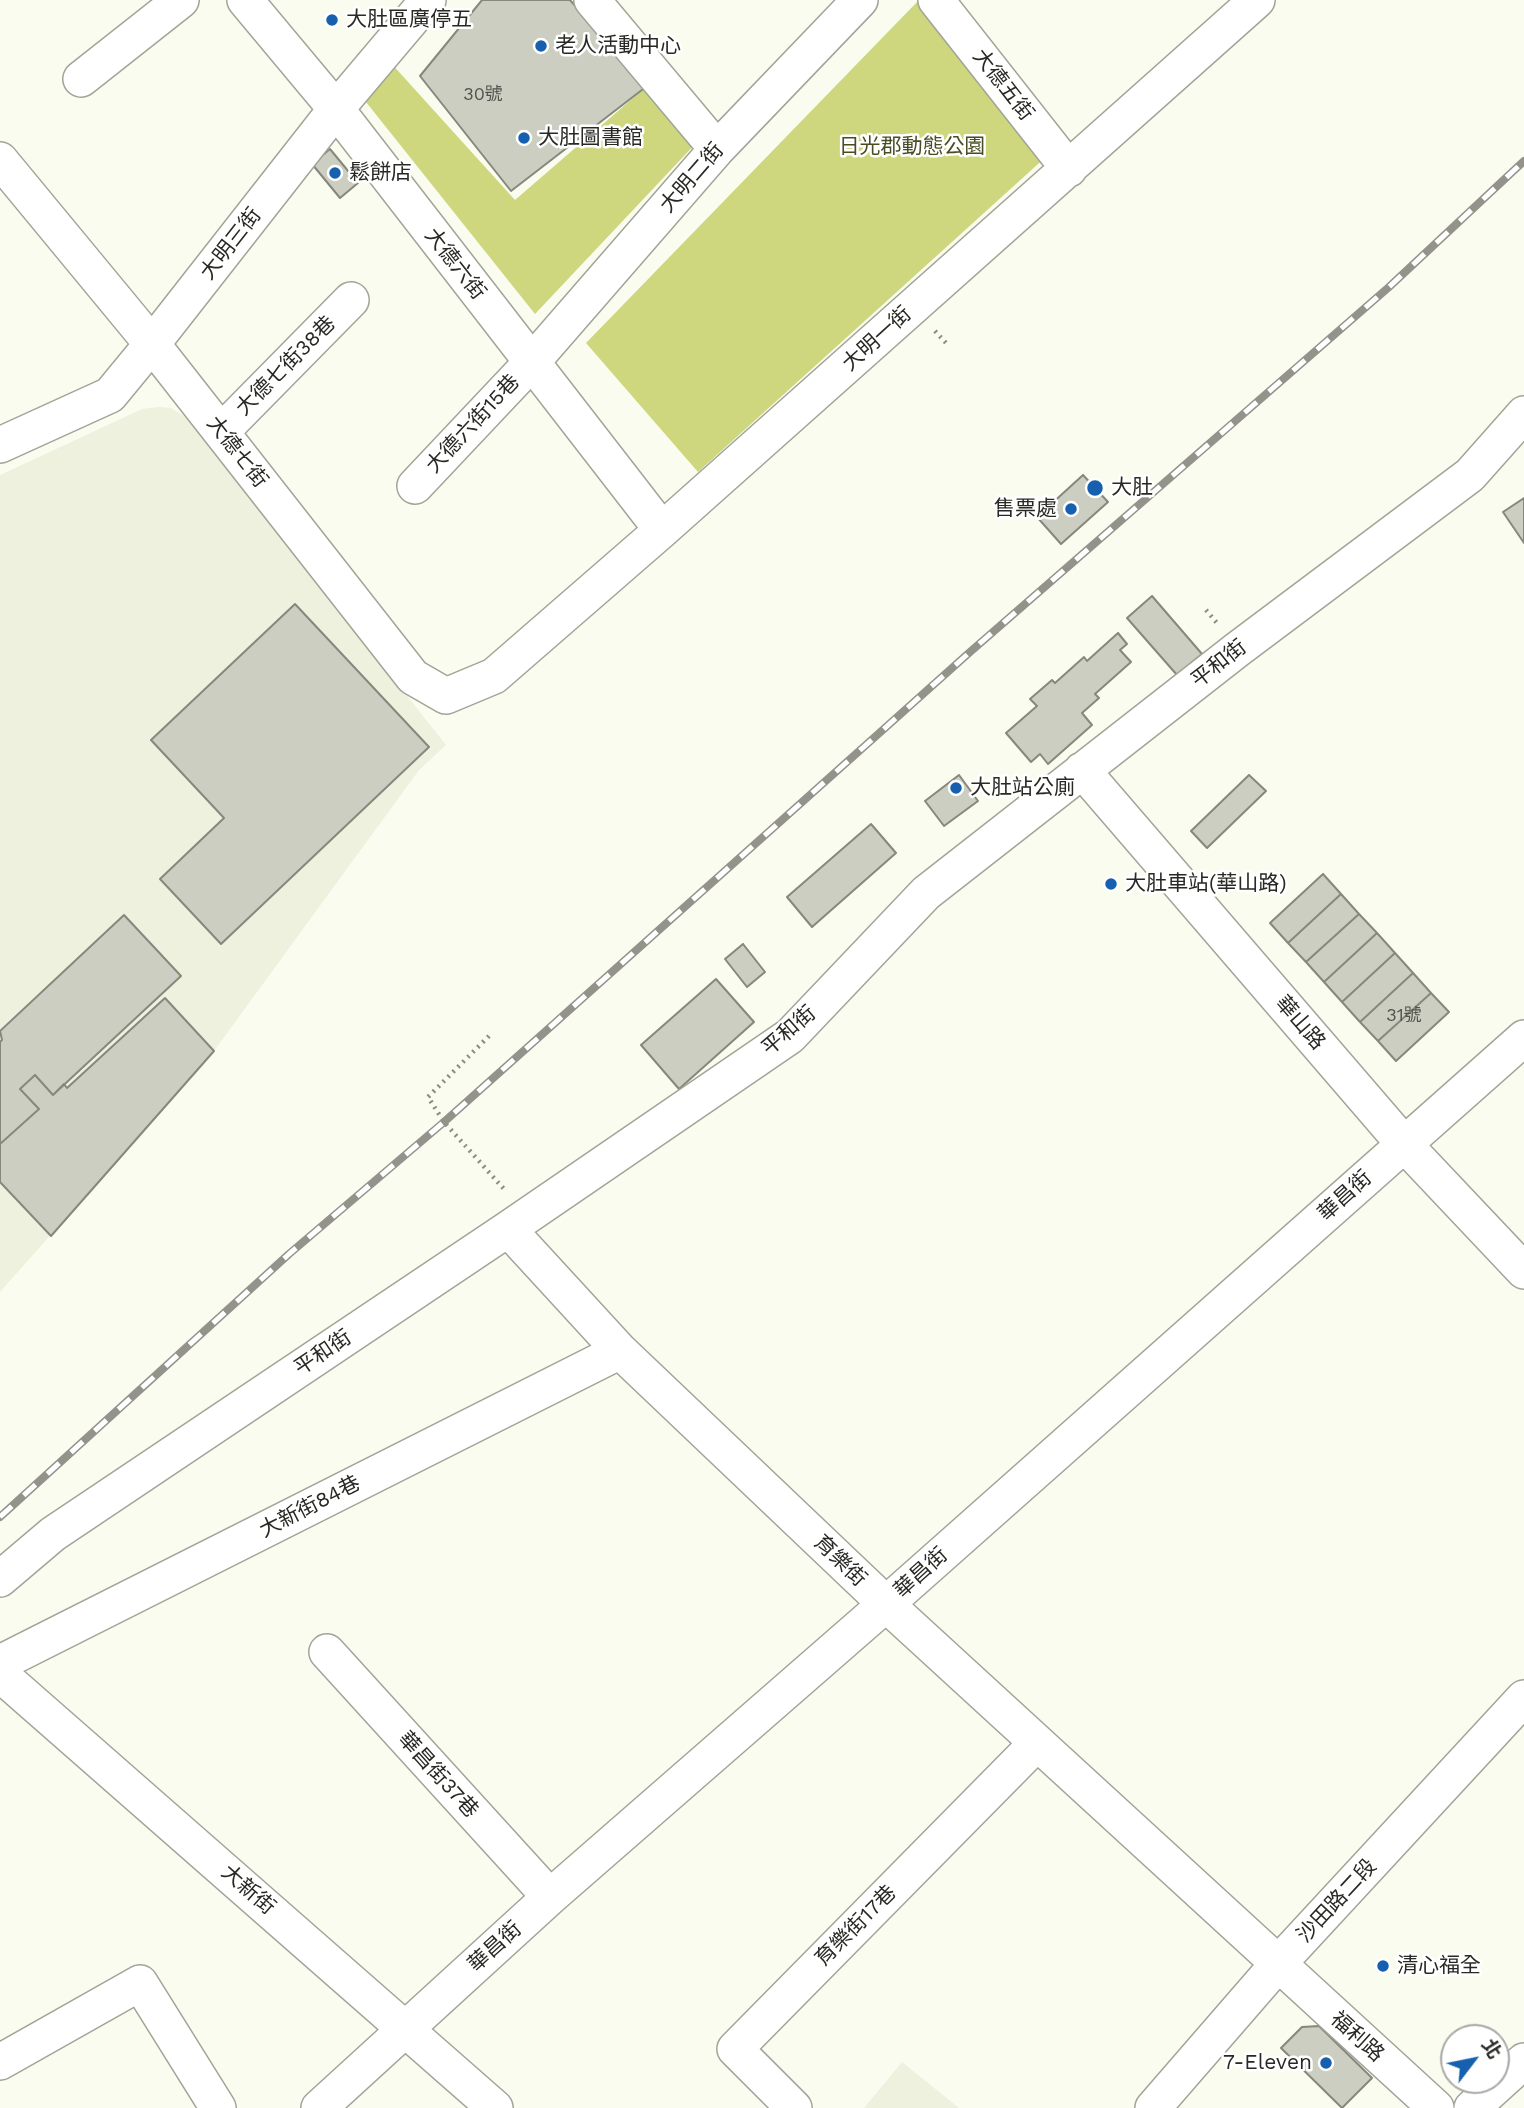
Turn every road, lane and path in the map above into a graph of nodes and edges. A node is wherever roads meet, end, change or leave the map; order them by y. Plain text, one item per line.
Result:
1 (181, 0) edge
2 (245, 0) edge
3 (428, 0) edge
4 (592, 0) edge
5 (860, 0) edge
6 (936, 0) edge
7 (1257, 0) edge
8 (81, 79) dead end
9 (336, 109) junction
10 (717, 149) junction
11 (0, 160) edge
12 (1069, 169) junction
13 (351, 300) dead end
14 (152, 344) junction
15 (531, 363) junction
16 (1524, 414) edge
17 (221, 432) junction
18 (0, 446) edge
19 (415, 486) dead end
20 (662, 530) junction
21 (494, 676) joint
22 (1082, 770) junction
23 (489, 1036) dead end
24 (1524, 1038) edge
25 (1404, 1144) junction
26 (518, 1223) junction
27 (1524, 1271) edge
28 (620, 1351) junction
29 (0, 1579) edge
30 (886, 1604) junction
31 (327, 1652) dead end
32 (0, 1663) edge
33 (0, 1674) edge
34 (1524, 1698) edge
35 (1036, 1744) junction
36 (550, 1897) junction
37 (1278, 1965) junction
38 (405, 2028) junction
39 (1524, 2061) edge
40 (0, 2062) edge
41 (218, 2108) edge
42 (319, 2108) edge
43 (495, 2108) edge
44 (794, 2108) edge
45 (1153, 2108) edge
46 (1436, 2108) edge
47 (1472, 2108) edge

1 - 8 street
2 - 9 street, 大德六街
3 - 9 street, 大明三街
4 - 10 street
5 - 10 street, 大明二街
6 - 12 street, 大德五街
7 - 12 street, 大明一街
9 - 14 street, 大明三街
9 - 15 street, 大德六街
10 - 15 street, 大明二街
11 - 14 street, 大德七街
12 - 20 street, 大明一街
13 - 17 street, 大德七街38巷
14 - 17 street, 大德七街
14 - 18 street, 大明三街
15 - 19 street, 大德六街15巷
15 - 20 street, 大德六街
16 - 22 street, 平和街
17 - 21 street, 大德七街
20 - 21 street, 大明一街
22 - 25 street, 華山路
22 - 26 street, 平和街
23 - 26 path
24 - 25 street, 華昌街
25 - 27 street, 華山路
25 - 30 street, 華昌街
26 - 28 street, 育樂街
26 - 29 street, 平和街
28 - 30 street, 育樂街
28 - 32 street, 大新街84巷
30 - 35 street, 育樂街
30 - 36 street, 華昌街
31 - 36 street, 華昌街37巷
33 - 38 street, 大新街
34 - 37 street, 沙田路二段
35 - 37 street, 育樂街
35 - 44 street, 育樂街17巷
36 - 38 street, 華昌街
37 - 45 street, 沙田路二段
37 - 46 street, 福利路
38 - 42 street, 華昌街
38 - 43 street, 大新街
39 - 47 street
40 - 41 street

